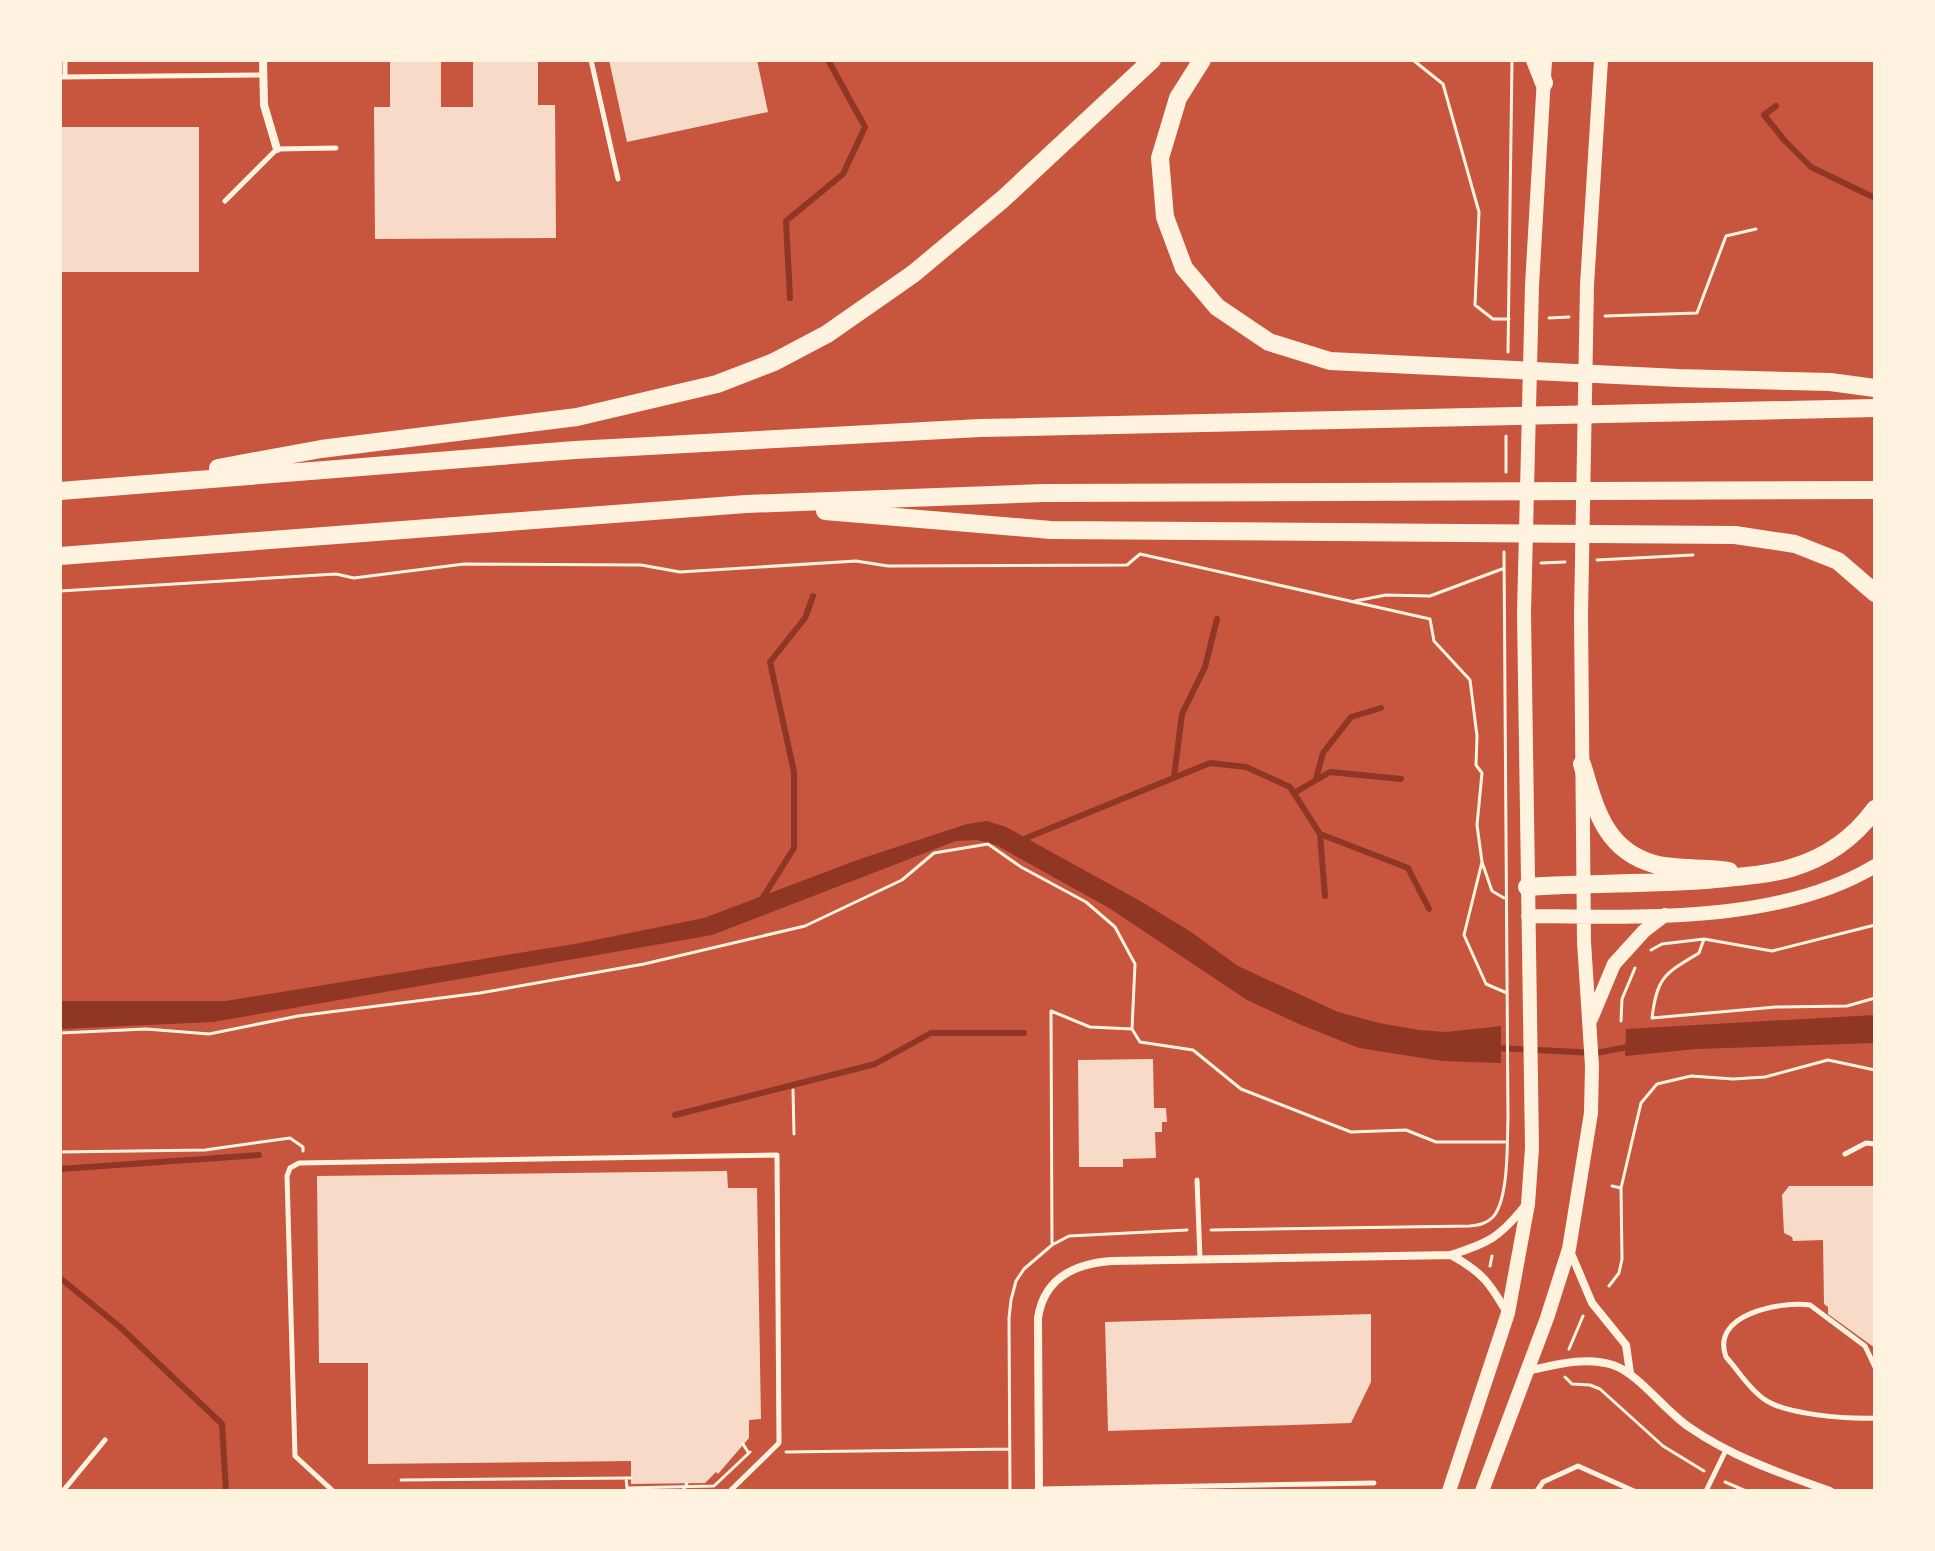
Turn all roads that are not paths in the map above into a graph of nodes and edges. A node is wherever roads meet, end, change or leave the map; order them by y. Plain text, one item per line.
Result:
1 (65, 60) edge
2 (263, 60) edge
3 (591, 60) edge
4 (1152, 60) edge
5 (1202, 60) edge
6 (1535, 60) edge
7 (1545, 60) edge
8 (1601, 60) edge
9 (263, 75) junction
10 (63, 77) edge
11 (1544, 83) junction
12 (336, 148) dead end
13 (277, 149) junction
14 (618, 179) dead end
15 (225, 201) dead end
16 (1875, 388) edge
17 (1875, 408) edge
18 (120, 486) junction
19 (1875, 490) edge
20 (60, 491) edge
21 (746, 504) junction
22 (60, 556) edge
23 (1875, 593) edge
24 (1582, 764) junction
25 (1875, 809) edge
26 (1875, 866) edge
27 (1756, 876) junction
28 (1583, 884) junction
29 (1527, 887) junction
30 (1665, 914) junction
31 (1528, 916) junction
32 (1583, 917) junction
33 (1590, 1021) junction
34 (1875, 1144) edge
35 (1845, 1154) dead end
36 (1197, 1180) dead end
37 (1528, 1204) junction
38 (1569, 1249) junction
39 (1451, 1255) junction
40 (1200, 1259) junction
41 (1508, 1313) junction
42 (1875, 1367) edge
43 (1527, 1371) junction
44 (1630, 1373) junction
45 (1875, 1418) edge
46 (105, 1440) dead end
47 (1726, 1450) junction
48 (1374, 1483) dead end
49 (1302, 1488) edge
50 (1113, 1489) edge
51 (1039, 1490) edge
52 (63, 1491) edge
53 (333, 1491) edge
54 (730, 1491) edge
55 (1449, 1491) edge
56 (1482, 1491) edge
57 (1537, 1491) edge
58 (1634, 1491) edge
59 (1706, 1491) edge
60 (1830, 1491) edge

1 - 10 lane
2 - 9 street
3 - 14 lane
4 - 18 highway
5 - 16 highway
6 - 11 highway
7 - 11 main road
8 - 24 main road
9 - 10 lane
9 - 13 street
11 - 29 main road
12 - 13 lane
13 - 15 lane
17 - 18 highway
18 - 20 highway
19 - 21 highway
21 - 22 highway
21 - 23 highway
24 - 27 highway
24 - 28 main road
25 - 27 highway
26 - 30 main road
27 - 28 highway
28 - 29 highway
28 - 32 main road
29 - 31 main road
30 - 32 main road
30 - 33 main road
31 - 32 main road
31 - 37 main road
32 - 33 main road
33 - 38 main road
34 - 35 lane
36 - 40 lane
37 - 39 street
37 - 41 main road
38 - 43 main road
38 - 44 street
39 - 40 street
39 - 41 street
40 - 51 street
41 - 55 main road
42 - 45 lane
43 - 44 street
43 - 56 main road
44 - 47 street
46 - 52 lane
47 - 59 lane
47 - 60 street
48 - 49 lane
49 - 50 lane
50 - 51 lane
53 - 54 lane
57 - 58 lane

